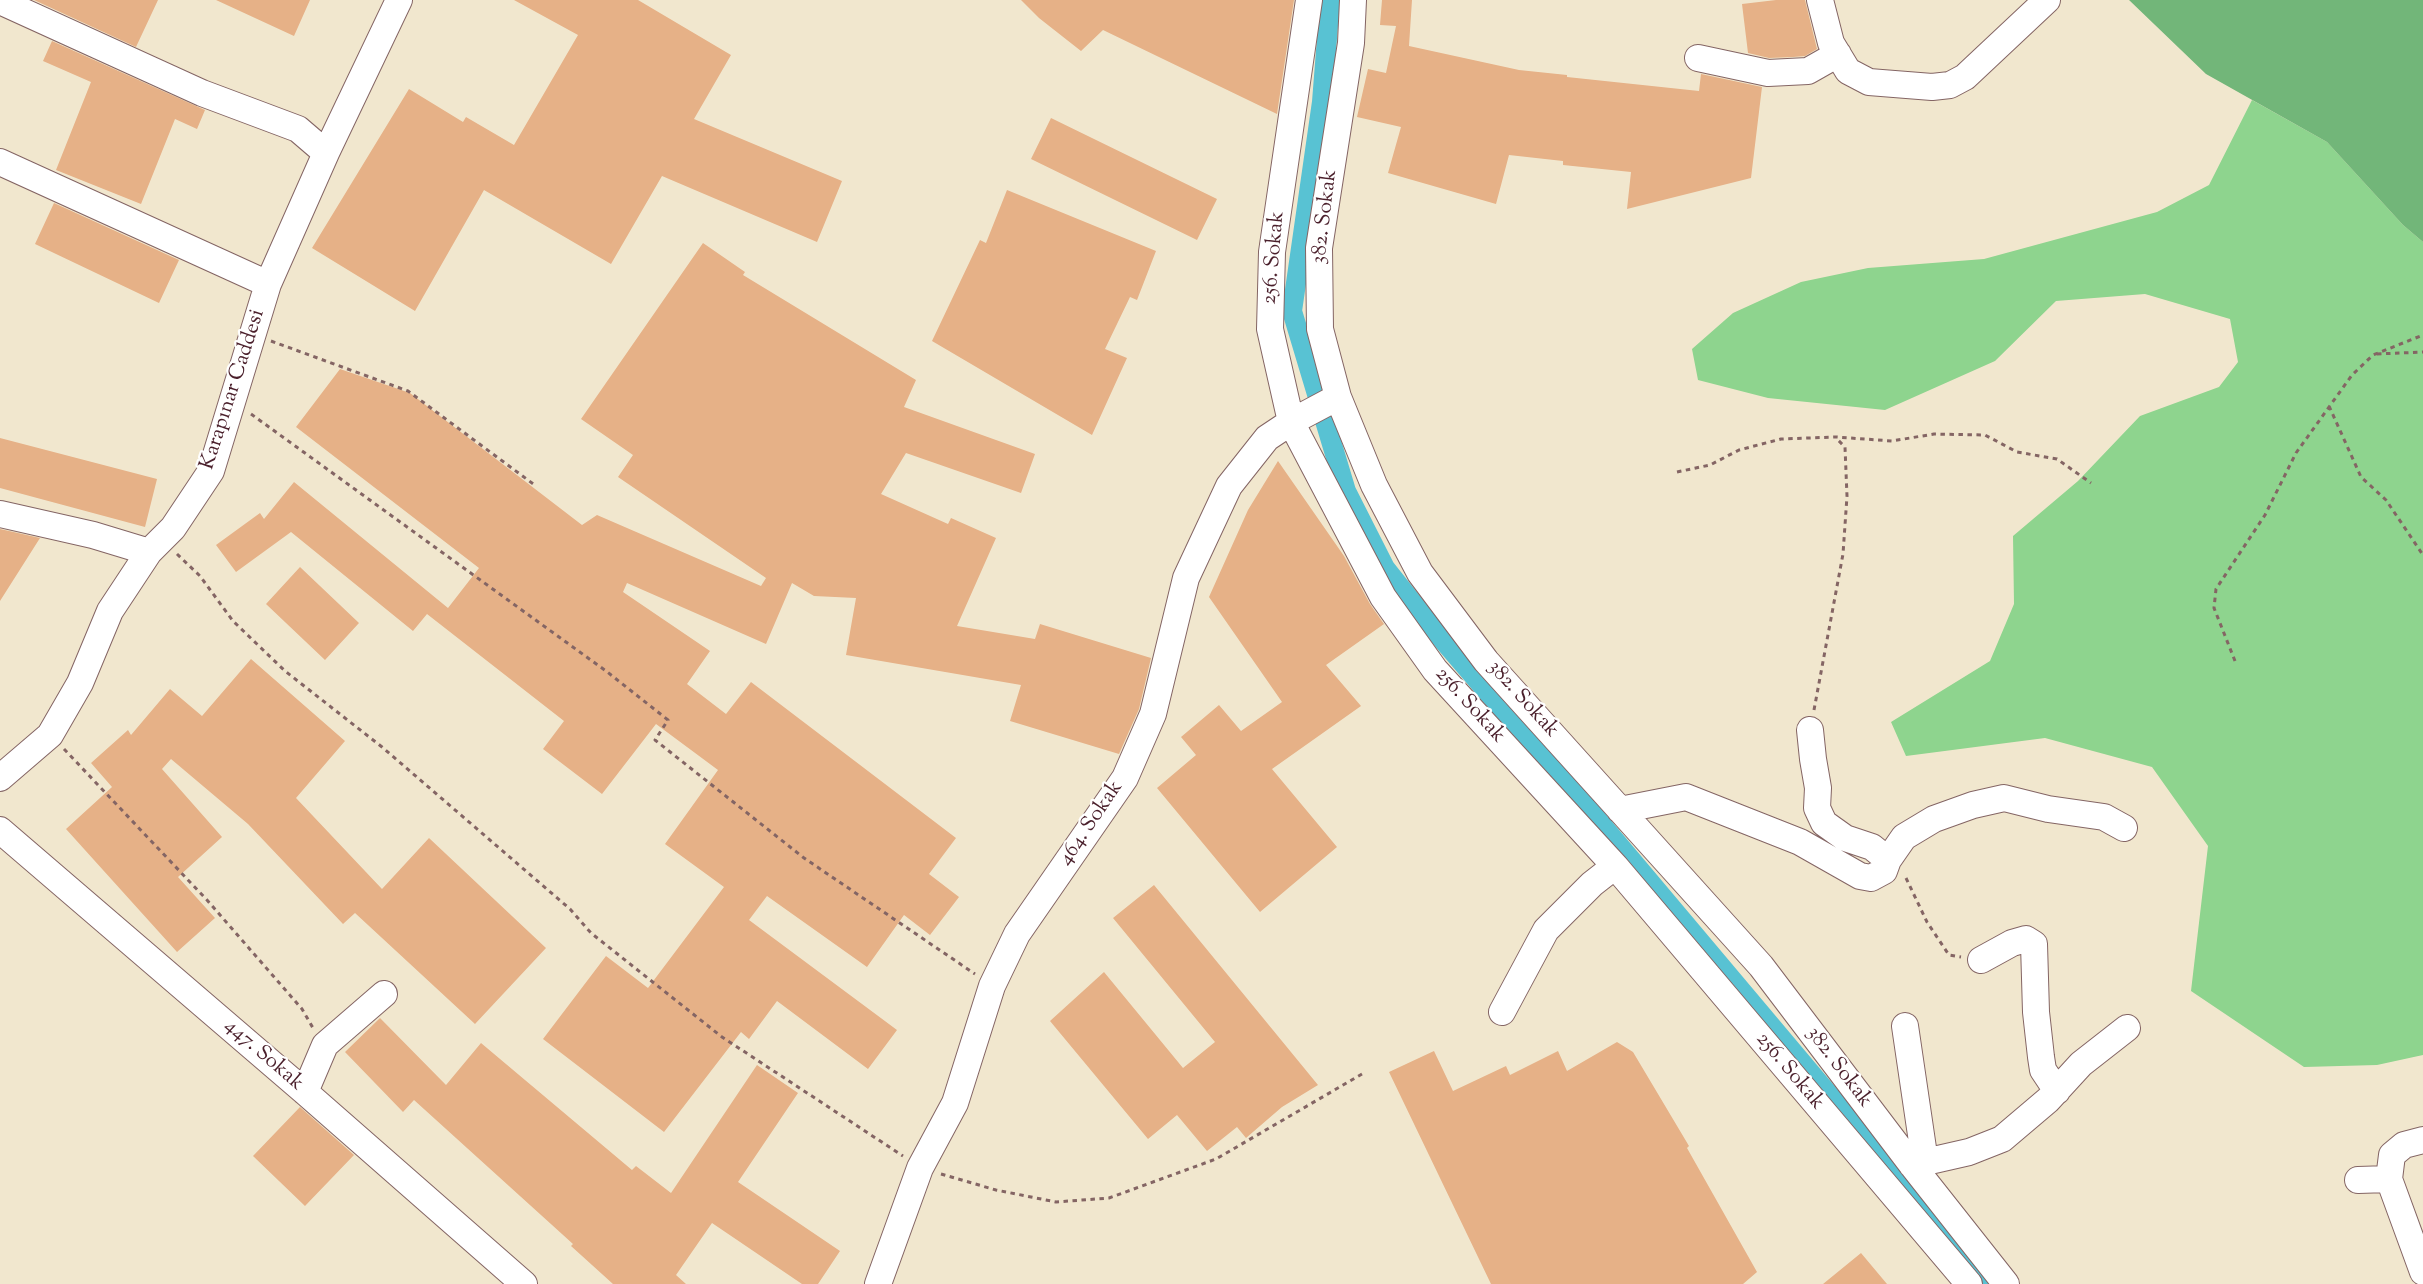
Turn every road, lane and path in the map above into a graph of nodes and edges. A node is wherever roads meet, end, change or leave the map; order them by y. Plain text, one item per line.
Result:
1 (399, 0) edge
2 (1309, 0) edge
3 (1353, 0) edge
4 (1820, 0) edge
5 (2047, 0) edge
6 (0, 1) edge
7 (1838, 54) junction
8 (1698, 57) dead end
9 (326, 153) junction
10 (0, 162) edge
11 (268, 284) junction
12 (253, 334) junction
13 (2423, 335) edge
14 (2423, 352) edge
15 (2373, 355) junction
16 (1337, 398) junction
17 (232, 401) junction
18 (2329, 406) junction
19 (1298, 418) junction
20 (1836, 437) junction
21 (1677, 472) dead end
22 (2091, 483) dead end
23 (536, 486) dead end
24 (0, 514) edge
25 (155, 546) junction
26 (2423, 555) edge
27 (2235, 661) dead end
28 (1810, 730) joint
29 (50, 735) junction
30 (0, 777) edge
31 (1620, 810) junction
32 (2124, 828) dead end
33 (0, 830) edge
34 (1888, 860) junction
35 (1615, 866) junction
36 (1981, 960) joint
37 (992, 986) junction
38 (384, 994) dead end
39 (1502, 1012) dead end
40 (1905, 1026) dead end
41 (2127, 1028) dead end
42 (325, 1045) junction
43 (1362, 1074) dead end
44 (2057, 1091) junction
45 (305, 1092) junction
46 (2423, 1140) edge
47 (1919, 1164) junction
48 (920, 1168) junction
49 (2389, 1179) junction
50 (2358, 1180) dead end
51 (2423, 1272) edge
52 (524, 1284) edge
53 (878, 1284) edge
54 (1968, 1284) edge
55 (2006, 1284) edge

1 - 9 street, Karapınar Caddesi
2 - 19 street, 256. Sokak
3 - 16 street, 382. Sokak
4 - 7 street
5 - 7 street
6 - 9 street
7 - 8 street
9 - 11 street, Karapınar Caddesi
10 - 11 street
11 - 12 street, Karapınar Caddesi
12 - 17 street, Karapınar Caddesi
12 - 23 path
13 - 15 path
14 - 15 path
15 - 18 path
16 - 19 street, 464. Sokak
16 - 31 street, 382. Sokak
17 - 25 street, Karapınar Caddesi
17 - 37 path
18 - 26 path
18 - 27 path
19 - 35 street, 256. Sokak
19 - 37 street, 464. Sokak
20 - 21 path
20 - 22 path
20 - 28 path
24 - 25 street
25 - 29 street, Karapınar Caddesi
25 - 48 path
28 - 34 street
29 - 30 street, Karapınar Caddesi
29 - 42 path
31 - 34 street
31 - 47 street, 382. Sokak
32 - 34 street
33 - 45 street, 447. Sokak
34 - 36 path
35 - 39 street
35 - 54 street, 256. Sokak
36 - 44 street
37 - 48 street, 464. Sokak
38 - 42 street
40 - 47 street
41 - 44 street
42 - 45 street
43 - 48 path
44 - 47 street
45 - 52 street, 447. Sokak
46 - 49 street
47 - 55 street, 382. Sokak
48 - 53 street, 464. Sokak
49 - 50 street
49 - 51 street

